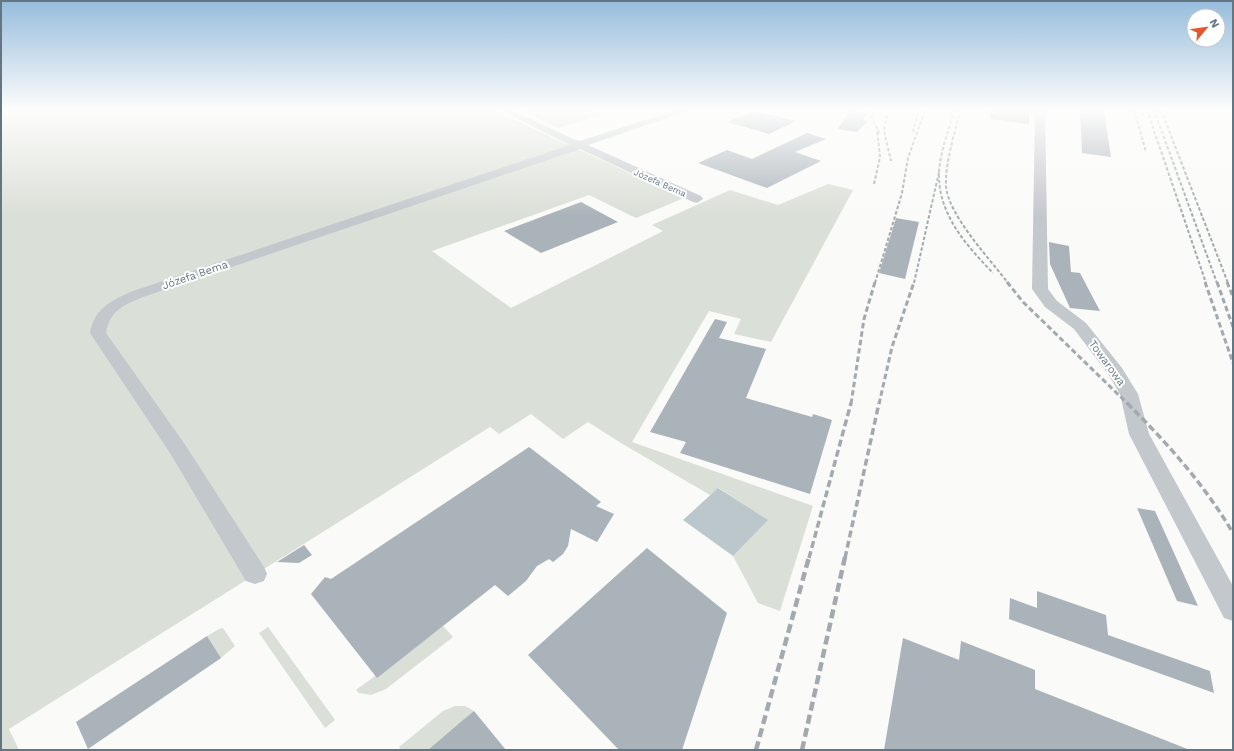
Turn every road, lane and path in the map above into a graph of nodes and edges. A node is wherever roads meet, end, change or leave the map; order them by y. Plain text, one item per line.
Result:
1 (578, 145) edge
2 (581, 145) edge
3 (1040, 145) edge
4 (697, 200) dead end
5 (255, 574) dead end
6 (1233, 610) edge

1 - 5 street, Józefa Bema
2 - 4 street, Józefa Bema
3 - 6 street, Towarowa

